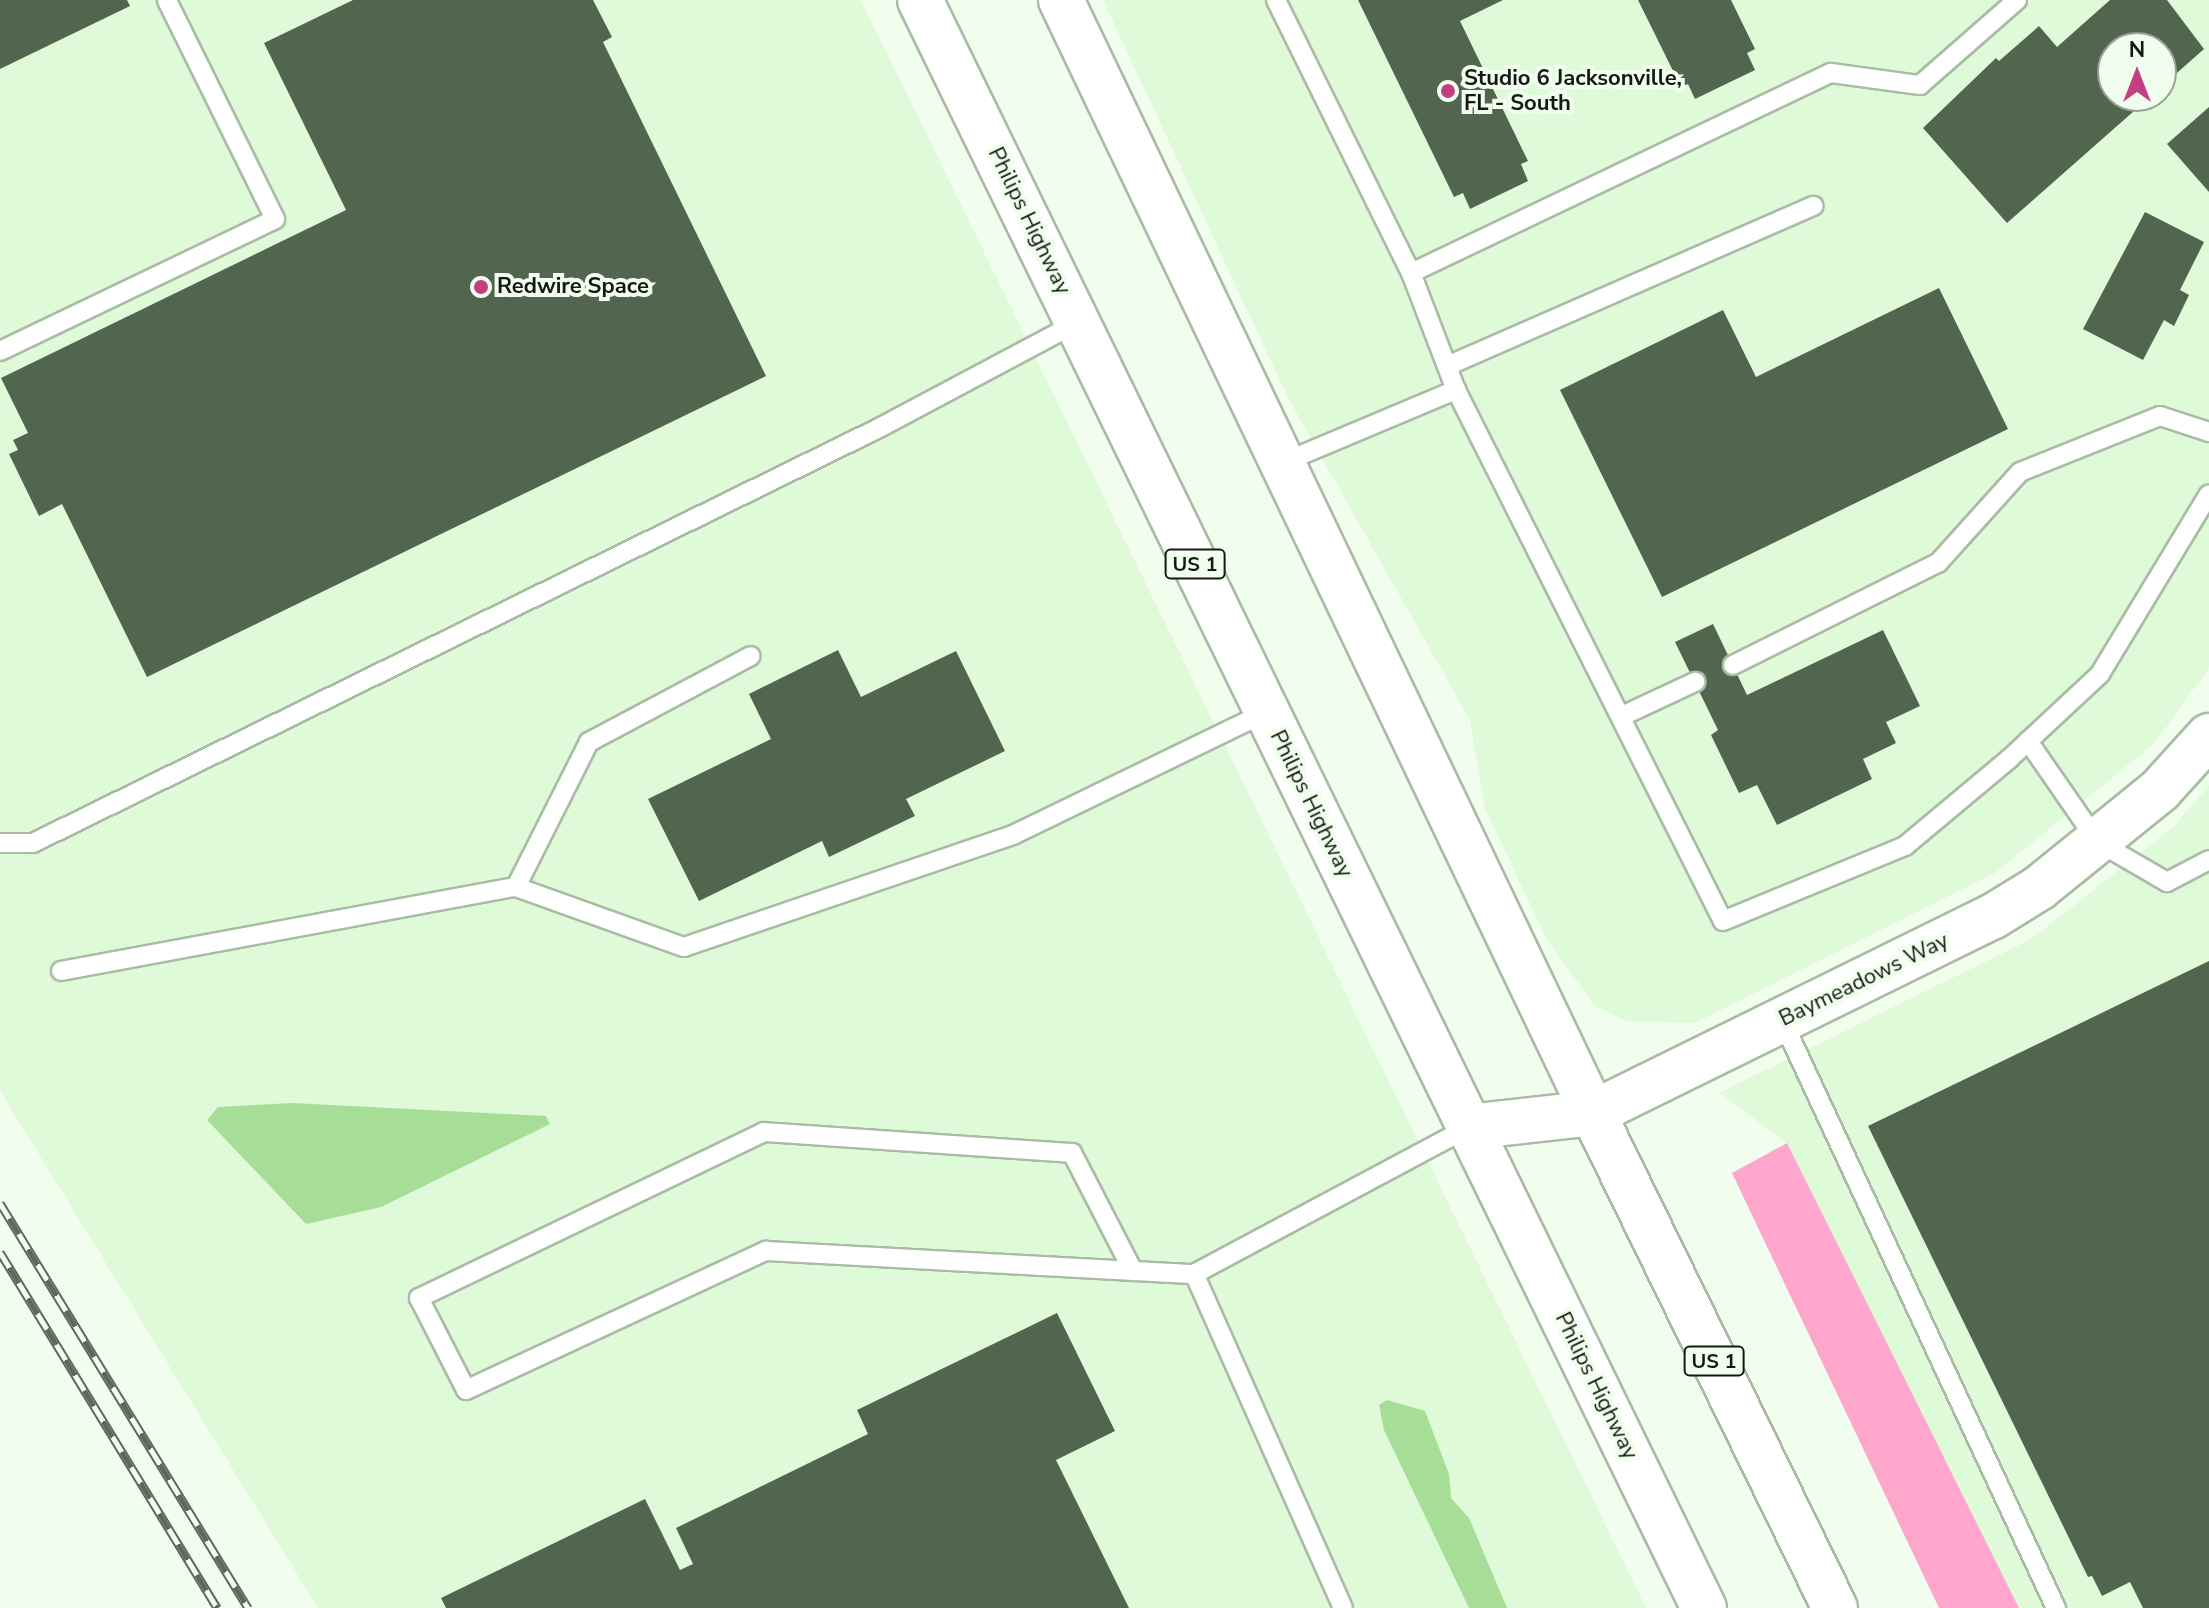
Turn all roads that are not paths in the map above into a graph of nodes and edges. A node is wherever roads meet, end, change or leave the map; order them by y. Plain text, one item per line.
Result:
1 (167, 0) edge
2 (920, 0) edge
3 (1061, 0) edge
4 (1276, 0) edge
5 (2017, 0) edge
6 (1814, 206) dead end
7 (1411, 273) junction
8 (1078, 322) junction
9 (0, 351) edge
10 (1447, 366) junction
11 (1456, 390) junction
12 (2209, 432) edge
13 (1282, 463) junction
14 (2209, 494) edge
15 (751, 656) dead end
16 (1733, 665) dead end
17 (1695, 682) dead end
18 (1266, 712) junction
19 (1622, 716) junction
20 (2209, 736) edge
21 (2028, 741) junction
22 (2098, 842) junction
23 (0, 843) edge
24 (2209, 860) edge
25 (516, 887) junction
26 (61, 971) dead end
27 (1782, 1020) junction
28 (1593, 1113) junction
29 (1469, 1127) junction
30 (1133, 1271) junction
31 (1194, 1274) junction
32 (1343, 1608) edge
33 (1704, 1608) edge
34 (1835, 1608) edge
35 (2056, 1608) edge

1 - 9 lane
2 - 8 main road, Philips Highway / US 1
3 - 13 main road, US 1
4 - 7 lane
5 - 7 lane
6 - 10 lane
7 - 10 lane
8 - 18 main road, Philips Highway / US 1
8 - 23 lane
10 - 11 lane
11 - 13 lane
11 - 19 lane
12 - 16 lane
13 - 28 main road, US 1
14 - 21 lane
15 - 25 lane
17 - 19 lane
18 - 25 lane
18 - 29 main road, Philips Highway / US 1
19 - 21 lane
20 - 22 main road, Baymeadows Way
21 - 22 lane
22 - 24 lane
22 - 27 main road, Baymeadows Way
25 - 26 lane
27 - 28 main road, Baymeadows Way
27 - 35 lane
28 - 29 main road, Baymeadows Way
28 - 34 main road, US 1
29 - 31 lane
29 - 33 main road, Philips Highway / US 1
30 - 30 lane
30 - 31 lane
31 - 32 lane

